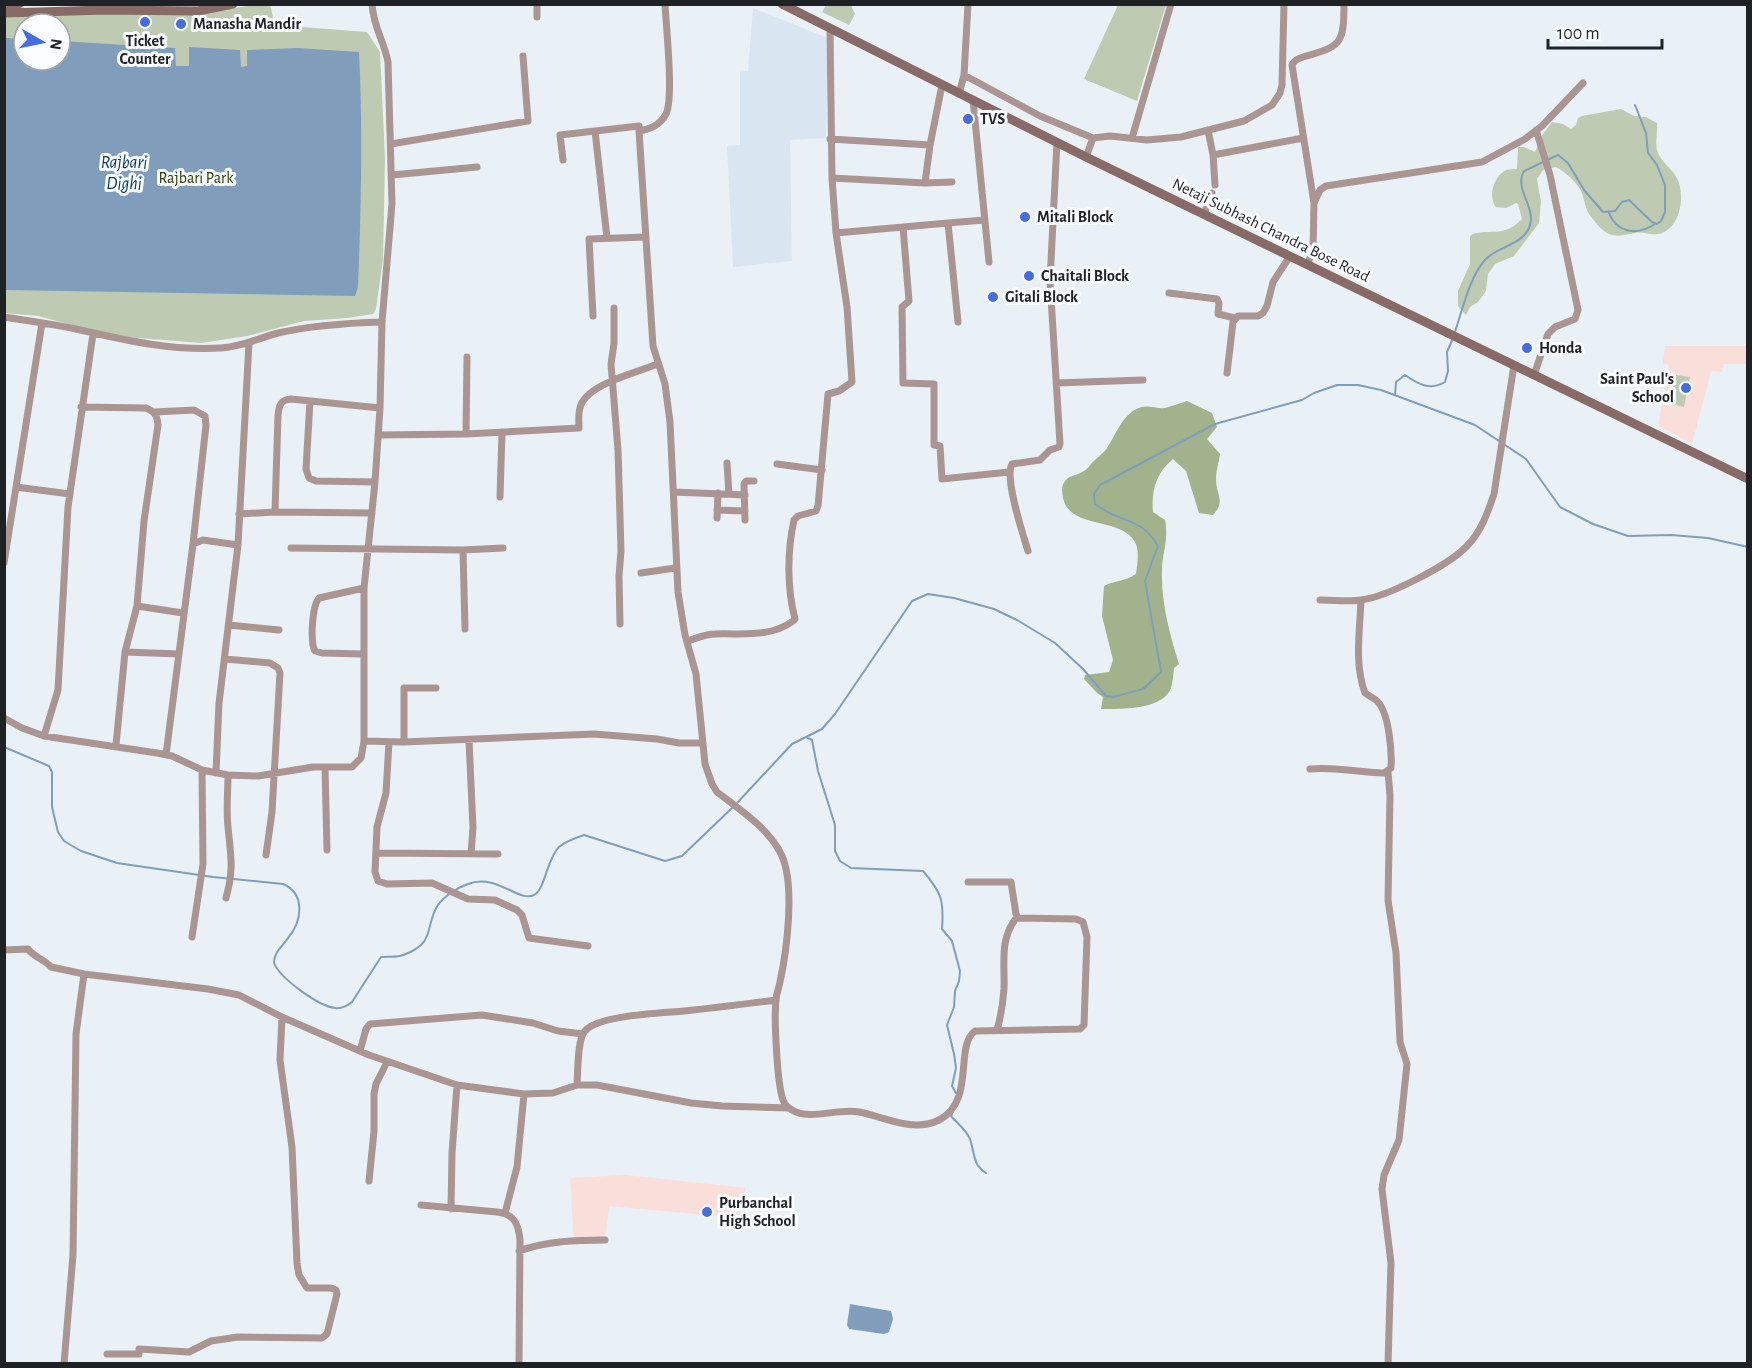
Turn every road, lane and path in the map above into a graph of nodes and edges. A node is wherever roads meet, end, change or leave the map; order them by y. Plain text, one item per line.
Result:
1 (19, 4) edge
2 (233, 4) edge
3 (372, 4) edge
4 (537, 4) edge
5 (665, 4) edge
6 (782, 4) edge
7 (968, 4) edge
8 (1171, 4) edge
9 (1284, 4) edge
10 (1344, 4) edge
11 (4, 6) edge
12 (793, 8) edge
13 (4, 13) edge
14 (537, 17) dead end
15 (830, 28) junction
16 (523, 56) dead end
17 (964, 75) junction
18 (1583, 83) dead end
19 (942, 86) junction
20 (959, 94) junction
21 (973, 100) junction
22 (1208, 130) junction
23 (1536, 130) junction
24 (595, 131) junction
25 (639, 131) junction
26 (1093, 138) junction
27 (1132, 138) junction
28 (1303, 138) junction
29 (830, 139) junction
30 (1057, 142) junction
31 (392, 144) junction
32 (930, 145) junction
33 (1214, 155) junction
34 (1086, 157) junction
35 (562, 160) dead end
36 (477, 167) dead end
37 (392, 175) junction
38 (832, 178) junction
39 (952, 182) dead end
40 (925, 183) junction
41 (1326, 186) junction
42 (1311, 188) junction
43 (1314, 203) junction
44 (1204, 214) junction
45 (984, 220) junction
46 (948, 223) junction
47 (903, 227) junction
48 (836, 233) junction
49 (646, 237) junction
50 (607, 238) junction
51 (1290, 256) junction
52 (989, 262) dead end
53 (1307, 265) junction
54 (1169, 293) dead end
55 (614, 308) dead end
56 (593, 316) dead end
57 (4, 317) edge
58 (1235, 318) junction
59 (382, 322) junction
60 (958, 322) dead end
61 (42, 323) junction
62 (93, 334) junction
63 (249, 343) junction
64 (467, 357) dead end
65 (657, 364) junction
66 (1514, 365) junction
67 (1227, 373) dead end
68 (1534, 375) junction
69 (1143, 380) dead end
70 (612, 381) junction
71 (1056, 383) junction
72 (310, 401) junction
73 (81, 407) junction
74 (380, 408) junction
75 (155, 412) junction
76 (502, 432) junction
77 (466, 434) junction
78 (378, 435) junction
79 (727, 463) dead end
80 (777, 464) dead end
81 (822, 470) junction
82 (1009, 472) junction
83 (1748, 479) edge
84 (754, 481) dead end
85 (375, 482) junction
86 (16, 487) junction
87 (674, 492) junction
88 (718, 493) junction
89 (70, 494) junction
90 (729, 494) junction
91 (745, 495) junction
92 (500, 497) dead end
93 (745, 511) junction
94 (275, 512) junction
95 (372, 513) junction
96 (240, 514) junction
97 (745, 520) dead end
98 (193, 544) junction
99 (238, 544) junction
100 (503, 548) dead end
101 (291, 549) dead end
102 (368, 549) junction
103 (463, 550) junction
104 (1028, 551) dead end
105 (4, 563) edge
106 (675, 568) junction
107 (641, 573) dead end
108 (364, 588) junction
109 (1320, 600) dead end
110 (1361, 600) junction
111 (136, 606) junction
112 (183, 613) junction
113 (620, 624) dead end
114 (228, 625) junction
115 (465, 629) dead end
116 (279, 630) dead end
117 (688, 641) junction
118 (125, 652) junction
119 (179, 654) junction
120 (363, 654) junction
121 (225, 659) junction
122 (436, 688) dead end
123 (4, 718) edge
124 (44, 736) junction
125 (469, 740) junction
126 (364, 741) junction
127 (389, 742) junction
128 (404, 742) junction
129 (702, 742) junction
130 (116, 745) junction
131 (166, 754) junction
132 (325, 767) junction
133 (1310, 769) dead end
134 (202, 770) junction
135 (1388, 772) junction
136 (216, 773) junction
137 (273, 774) junction
138 (228, 775) junction
139 (327, 850) dead end
140 (377, 853) junction
141 (471, 854) junction
142 (498, 854) dead end
143 (266, 855) dead end
144 (968, 882) dead end
145 (226, 898) dead end
146 (1017, 917) junction
147 (192, 937) dead end
148 (588, 946) dead end
149 (4, 950) edge
150 (84, 974) junction
151 (776, 1000) junction
152 (282, 1017) junction
153 (998, 1030) junction
154 (583, 1034) junction
155 (360, 1051) junction
156 (387, 1062) junction
157 (457, 1085) junction
158 (577, 1085) junction
159 (524, 1094) junction
160 (789, 1108) junction
161 (369, 1181) dead end
162 (421, 1205) dead end
163 (451, 1209) junction
164 (505, 1213) junction
165 (605, 1240) dead end
166 (519, 1251) junction
167 (107, 1354) dead end
168 (64, 1364) edge
169 (519, 1364) edge
170 (1388, 1364) edge

1 - 11 street
2 - 13 street
3 - 31 street
4 - 14 street
5 - 25 street
6 - 12 street, Netaji Subhash Chandra Bose Road
7 - 17 street
8 - 27 street
9 - 22 street
10 - 28 street
12 - 15 street, Netaji Subhash Chandra Bose Road
15 - 19 street, Netaji Subhash Chandra Bose Road
15 - 29 street
16 - 31 street
17 - 20 street
17 - 26 street
18 - 23 street
19 - 20 street, Netaji Subhash Chandra Bose Road
19 - 32 street
20 - 21 street, Netaji Subhash Chandra Bose Road
21 - 30 street, Netaji Subhash Chandra Bose Road
21 - 45 street
22 - 27 street
22 - 33 street
23 - 41 street
23 - 68 street
24 - 25 street
24 - 35 street
24 - 50 street
25 - 49 street
26 - 27 street
26 - 34 street
28 - 33 street
28 - 42 street
29 - 32 street
29 - 38 street
30 - 34 street, Netaji Subhash Chandra Bose Road
30 - 71 street
31 - 37 street
32 - 40 street
33 - 44 street
34 - 44 street, Netaji Subhash Chandra Bose Road
36 - 37 street
37 - 59 street
38 - 40 street
38 - 48 street
39 - 40 street
41 - 42 street
41 - 43 street
42 - 43 street
43 - 53 street
44 - 51 street, Netaji Subhash Chandra Bose Road
45 - 46 street
45 - 52 street
46 - 47 street
46 - 60 street
47 - 48 street
47 - 82 street
48 - 81 street
49 - 50 street
49 - 65 street
50 - 56 street
51 - 53 street, Netaji Subhash Chandra Bose Road
51 - 58 street
53 - 66 street, Netaji Subhash Chandra Bose Road
54 - 58 street
55 - 70 street
57 - 61 street
58 - 67 street
59 - 63 street
59 - 74 street
61 - 62 street
61 - 86 street
62 - 63 street
62 - 73 street
63 - 96 street
64 - 77 street
65 - 70 street
65 - 87 street
66 - 68 street, Netaji Subhash Chandra Bose Road
66 - 110 street
68 - 83 street, Netaji Subhash Chandra Bose Road
69 - 71 street
70 - 76 street
70 - 113 street
71 - 82 street
72 - 74 street
72 - 85 street
72 - 94 street
73 - 75 street
73 - 89 street
74 - 78 street
75 - 98 street
75 - 111 street
76 - 77 street
76 - 92 street
77 - 78 street
78 - 85 street
79 - 90 street
80 - 81 street
81 - 117 street
82 - 104 street
84 - 91 street
85 - 95 street
86 - 89 street
86 - 105 street
87 - 88 street
87 - 106 street
88 - 90 street
88 - 93 street
89 - 124 street
90 - 91 street
91 - 93 street
93 - 97 street
94 - 95 street
94 - 96 street
95 - 102 street
96 - 99 street
98 - 99 street
98 - 112 street
99 - 114 street
100 - 103 street
101 - 102 street
102 - 103 street
102 - 108 street
103 - 115 street
106 - 107 street
106 - 117 street
108 - 120 street
108 - 120 street
109 - 110 street
110 - 135 street
111 - 112 street
111 - 118 street
112 - 119 street
114 - 116 street
114 - 121 street
117 - 129 street
118 - 119 street
118 - 130 street
119 - 131 street
120 - 126 street
121 - 136 street
121 - 137 street
122 - 128 street
123 - 124 street
124 - 130 street
125 - 128 street
125 - 129 street
125 - 141 street
126 - 127 street
126 - 132 street
127 - 128 street
127 - 140 street
129 - 151 street
130 - 131 street
131 - 134 street
132 - 137 street
132 - 139 street
133 - 135 street
134 - 136 street
134 - 147 street
135 - 170 street
136 - 138 street
137 - 138 street
137 - 143 street
138 - 145 street
140 - 141 street
140 - 148 street
141 - 142 street
144 - 146 street
146 - 153 street
146 - 153 street
149 - 150 street
150 - 152 street
150 - 168 street
151 - 154 street
151 - 160 street
152 - 155 street
152 - 167 street
153 - 160 street
154 - 155 street
154 - 158 street
155 - 156 street
156 - 157 street
156 - 161 street
157 - 159 street
157 - 163 street
158 - 159 street
158 - 160 street
159 - 164 street
162 - 163 street
163 - 164 street
164 - 166 street
165 - 166 street
166 - 169 street

